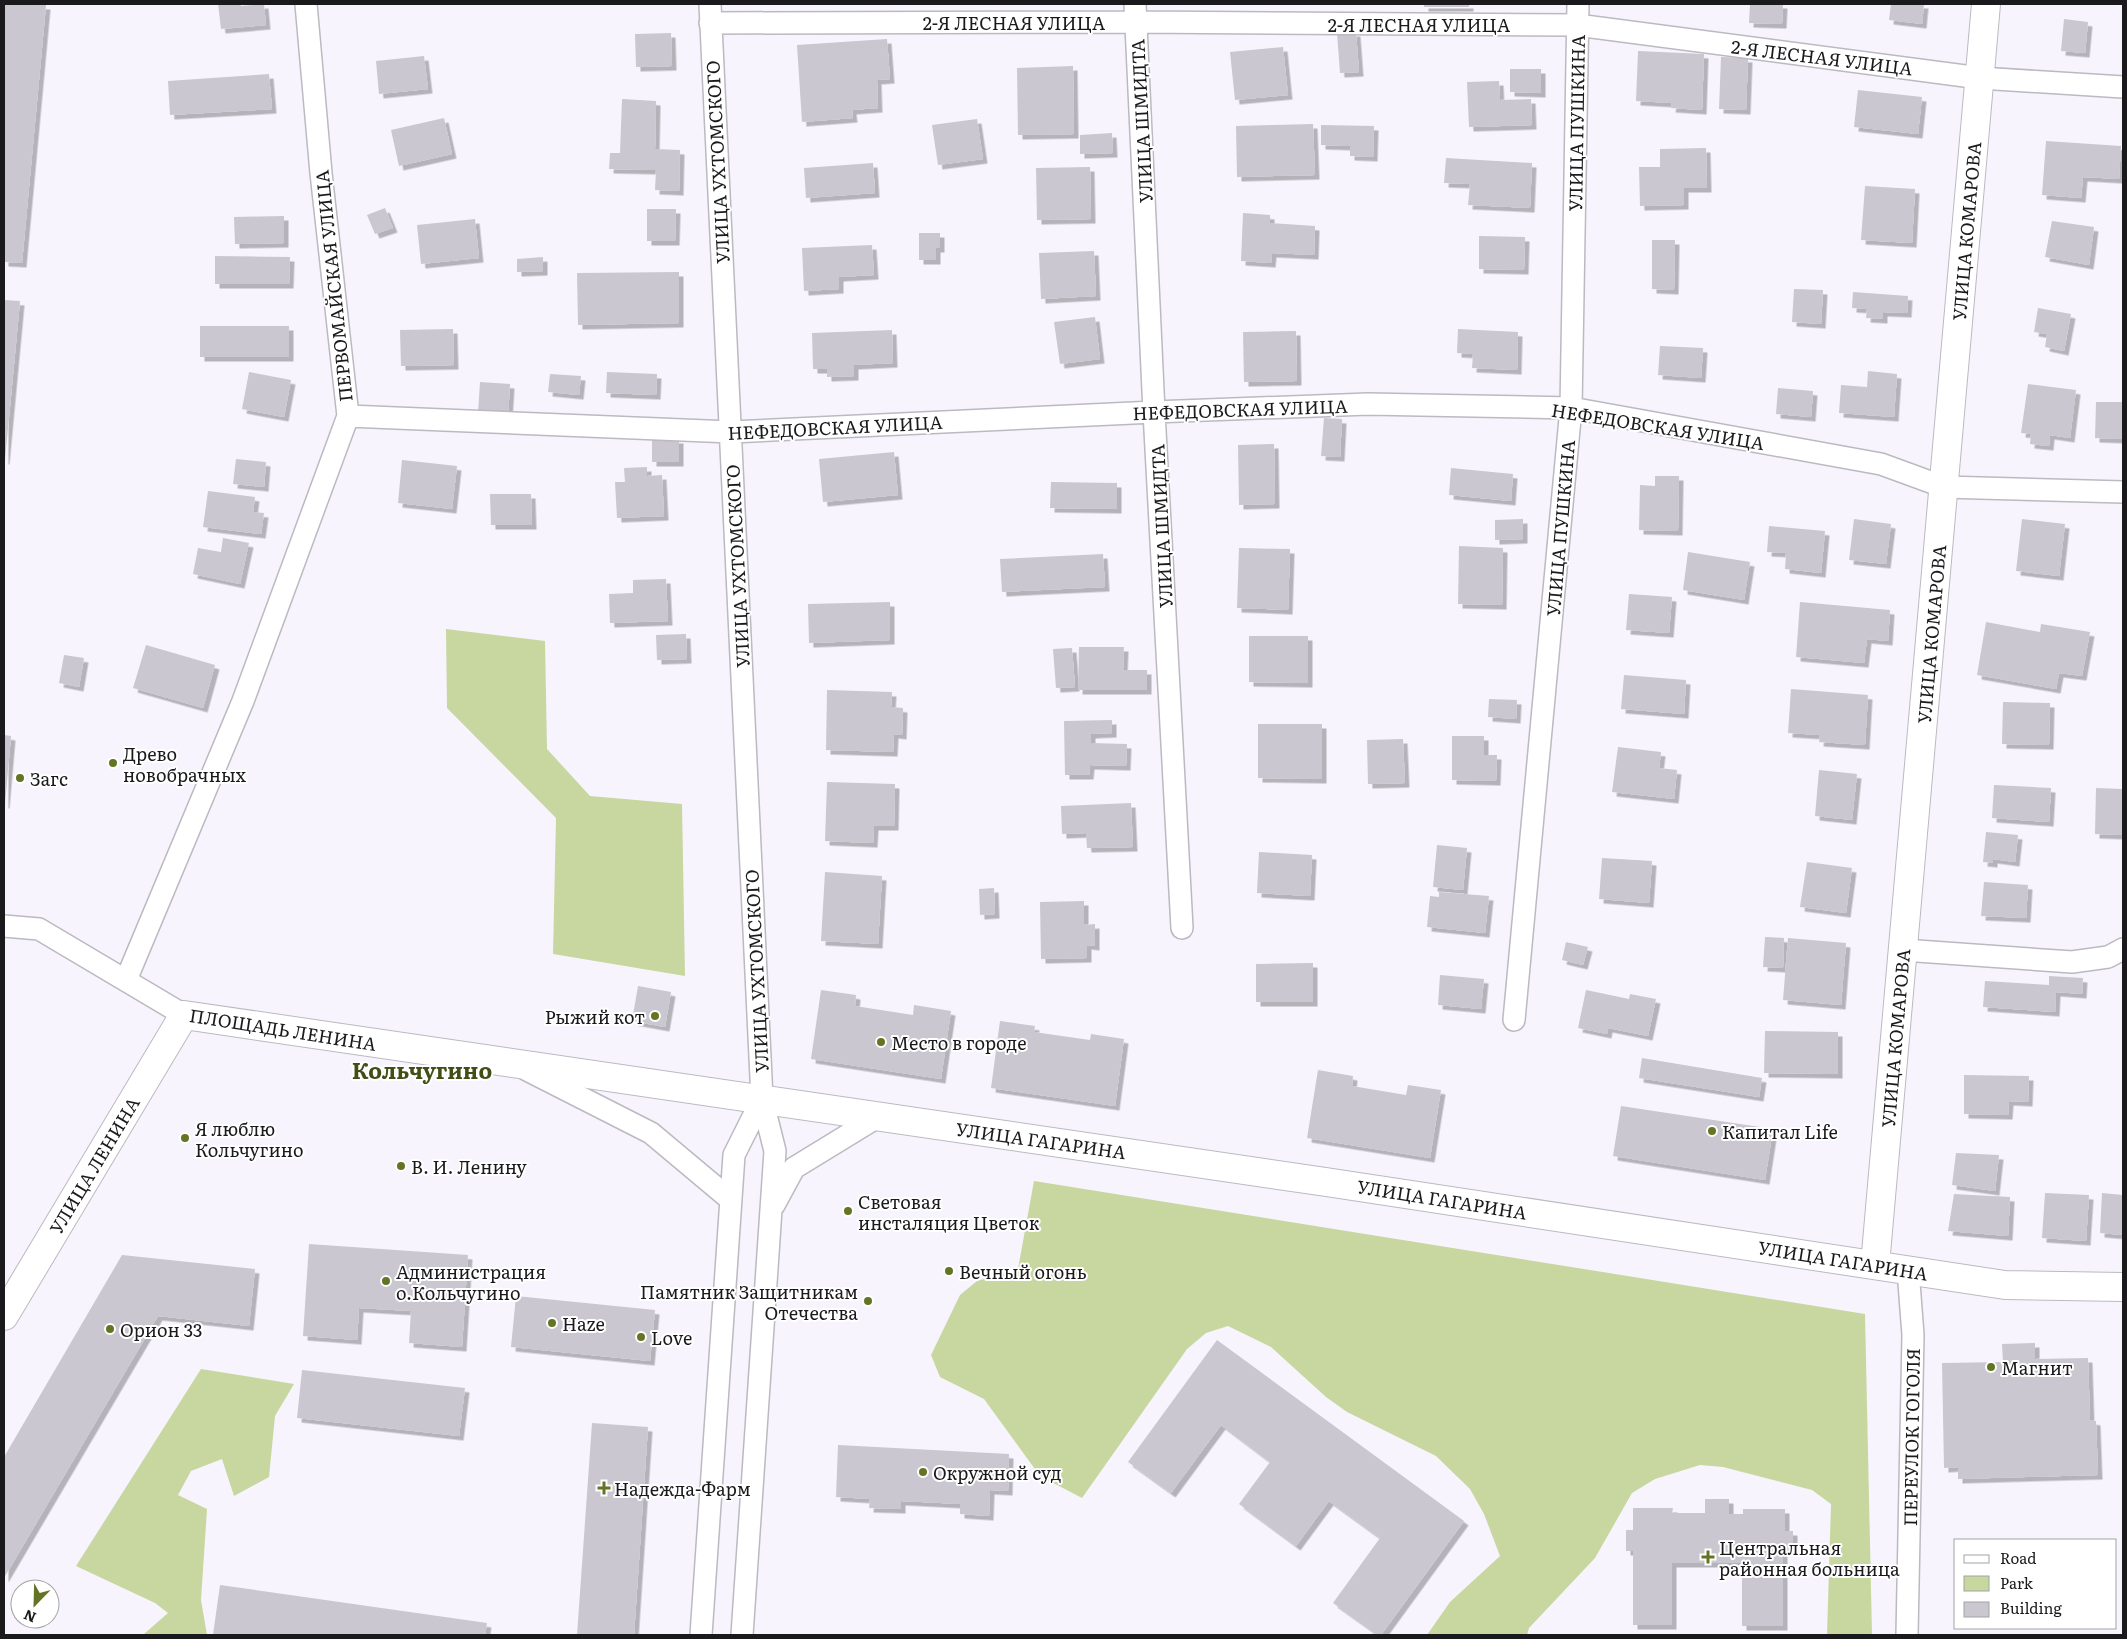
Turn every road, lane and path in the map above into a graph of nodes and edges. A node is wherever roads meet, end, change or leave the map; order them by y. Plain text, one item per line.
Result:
1 (306, 4) edge
2 (1986, 4) edge
3 (1136, 13) edge
4 (710, 14) edge
5 (1578, 14) edge
6 (1980, 78) junction
7 (2123, 87) edge
8 (1571, 408) junction
9 (1154, 412) junction
10 (348, 416) junction
11 (731, 432) junction
12 (1944, 488) junction
13 (2123, 492) edge
14 (4, 926) edge
15 (1182, 928) dead end
16 (2123, 949) edge
17 (1903, 950) junction
18 (126, 980) junction
19 (184, 1015) junction
20 (1514, 1020) dead end
21 (513, 1063) junction
22 (762, 1099) junction
23 (879, 1116) junction
24 (731, 1200) junction
25 (770, 1212) junction
26 (1875, 1265) junction
27 (1908, 1270) junction
28 (2123, 1287) edge
29 (4, 1316) edge
30 (701, 1635) edge
31 (742, 1635) edge
32 (1907, 1635) edge

1 - 10 street, ПЕРВОМАЙСКАЯ УЛИЦА
2 - 6 main road, УЛИЦА КОМАРОВА
3 - 4 street, 2-Я ЛЕСНАЯ УЛИЦА
3 - 5 street, 2-Я ЛЕСНАЯ УЛИЦА
3 - 9 street, УЛИЦА ШМИДТА
4 - 11 street, УЛИЦА УХТОМСКОГО
5 - 6 street, 2-Я ЛЕСНАЯ УЛИЦА
5 - 8 street, УЛИЦА ПУШКИНА
6 - 7 street, 2-Я ЛЕСНАЯ УЛИЦА
6 - 12 main road, УЛИЦА КОМАРОВА
8 - 9 street, НЕФЕДОВСКАЯ УЛИЦА
8 - 12 street, НЕФЕДОВСКАЯ УЛИЦА
8 - 20 street, УЛИЦА ПУШКИНА
9 - 11 street, НЕФЕДОВСКАЯ УЛИЦА
9 - 15 street, УЛИЦА ШМИДТА
10 - 11 street, НЕФЕДОВСКАЯ УЛИЦА
10 - 18 street, ПЕРВОМАЙСКАЯ УЛИЦА
11 - 22 street, УЛИЦА УХТОМСКОГО
12 - 13 street, НЕФЕДОВСКАЯ УЛИЦА
12 - 17 main road, УЛИЦА КОМАРОВА
14 - 18 street, ПЛОЩАДЬ ЛЕНИНА
16 - 17 street
17 - 26 main road, УЛИЦА КОМАРОВА
18 - 19 street, ПЛОЩАДЬ ЛЕНИНА
19 - 21 main road, ПЛОЩАДЬ ЛЕНИНА
19 - 29 main road, УЛИЦА ЛЕНИНА
21 - 22 main road, ПЛОЩАДЬ ЛЕНИНА
21 - 24 street
22 - 23 main road, УЛИЦА ГАГАРИНА
22 - 24 street
22 - 25 street, УЛИЦА УХТОМСКОГО
23 - 25 street
23 - 26 main road, УЛИЦА ГАГАРИНА
24 - 30 street
25 - 31 street, УЛИЦА УХТОМСКОГО
26 - 27 main road, УЛИЦА ГАГАРИНА
27 - 28 main road, УЛИЦА ГАГАРИНА
27 - 32 street, ПЕРЕУЛОК ГОГОЛЯ

